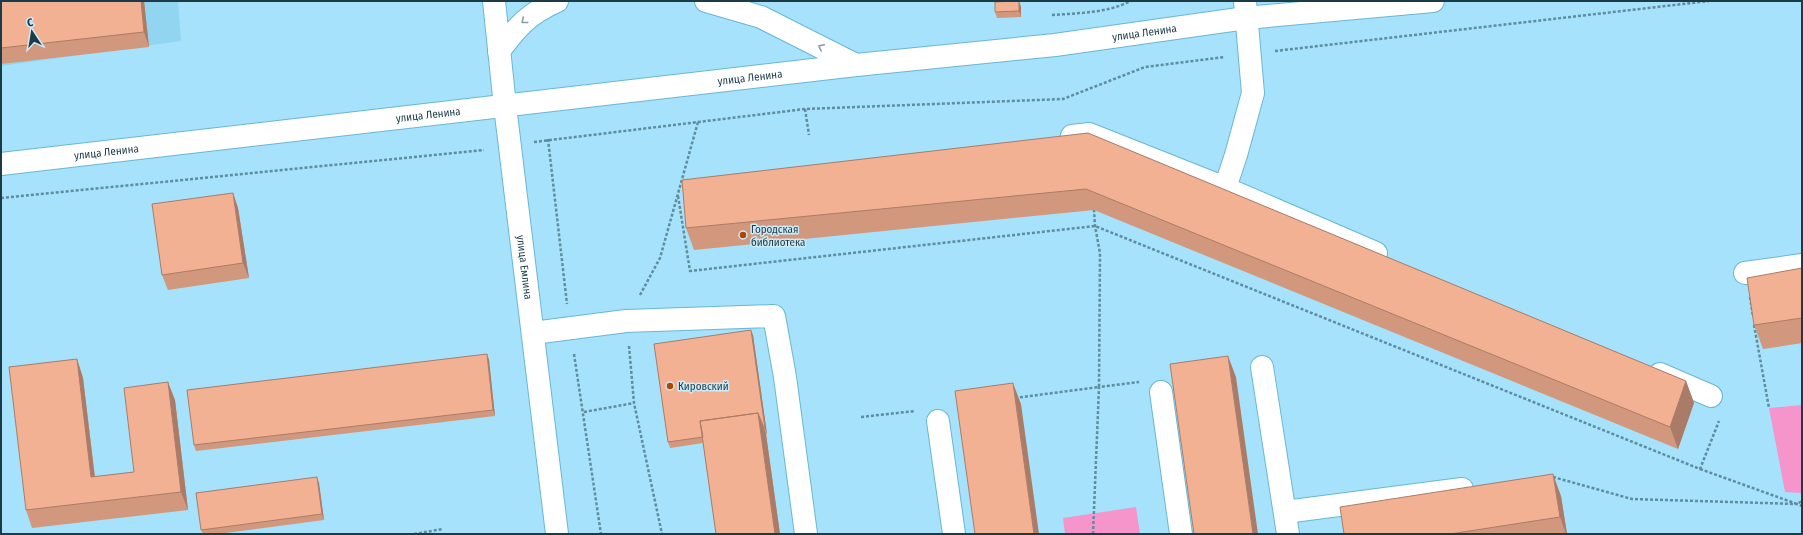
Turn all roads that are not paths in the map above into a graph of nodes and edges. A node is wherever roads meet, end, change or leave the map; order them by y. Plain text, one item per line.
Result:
1 (494, 1) edge
2 (557, 1) edge
3 (706, 1) edge
4 (1433, 1) edge
5 (1246, 9) edge
6 (499, 51) junction
7 (856, 65) junction
8 (505, 106) junction
9 (1050, 140) edge
10 (1, 164) edge
11 (1224, 188) junction
12 (1392, 260) edge
13 (1802, 265) edge
14 (1745, 273) road end
15 (533, 333) junction
16 (1638, 365) edge
17 (1262, 367) dead end
18 (1161, 392) road end
19 (1711, 396) road end
20 (938, 422) dead end
21 (1482, 486) edge
22 (1285, 512) junction
23 (557, 534) edge
24 (806, 534) edge
25 (954, 534) edge
26 (1181, 534) edge
27 (1288, 534) edge

1 - 6 street, улица Емлина
2 -> 6 street
7 -> 3 street
4 - 5 street, улица Ленина
5 - 7 street, улица Ленина
5 - 11 street
6 - 8 street, улица Емлина
7 - 8 street, улица Ленина
8 - 10 street, улица Ленина
8 - 15 street, улица Емлина
9 - 11 street
11 - 12 street
13 - 14 street
15 - 23 street, улица Емлина
15 - 24 street
16 - 19 street
17 - 22 street
18 - 26 street
20 - 25 street
21 - 22 street
22 - 27 street

